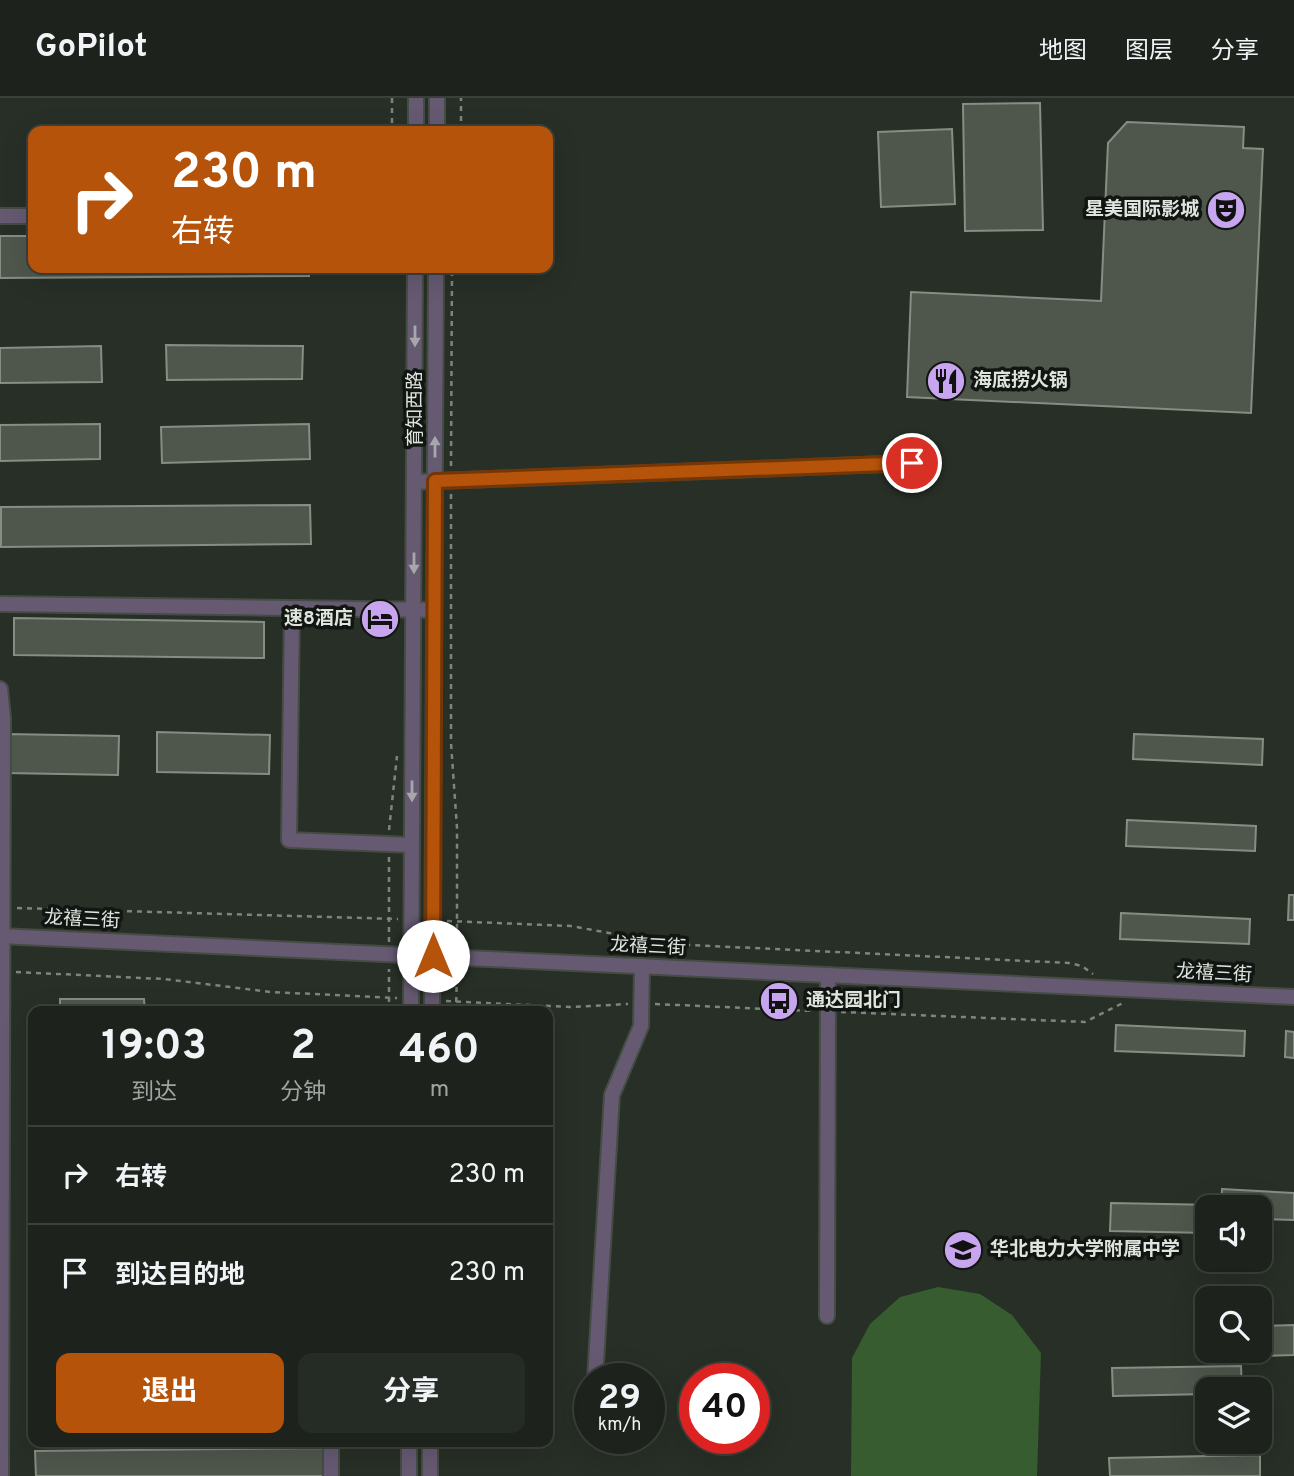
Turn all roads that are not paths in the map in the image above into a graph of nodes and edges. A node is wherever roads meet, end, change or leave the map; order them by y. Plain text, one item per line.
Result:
1 (416, 98) edge
2 (437, 98) edge
3 (416, 126) edge
4 (437, 126) edge
5 (0, 216) edge
6 (28, 216) edge
7 (415, 273) edge
8 (436, 273) edge
9 (912, 463) dead end
10 (435, 481) junction
11 (414, 482) junction
12 (0, 604) edge
13 (292, 608) junction
14 (413, 610) junction
15 (434, 610) junction
16 (0, 689) edge
17 (412, 845) junction
18 (1, 936) edge
19 (412, 955) junction
20 (433, 956) junction
21 (642, 966) junction
22 (828, 975) junction
23 (1294, 997) edge
24 (411, 1006) edge
25 (432, 1006) edge
26 (827, 1316) dead end
27 (596, 1363) edge
28 (331, 1447) edge
29 (409, 1447) edge
30 (430, 1447) edge
31 (1, 1476) edge
32 (331, 1476) edge
33 (409, 1476) edge
34 (430, 1476) edge

1 - 3 street
2 - 4 street
5 - 6 street
7 -> 11 street, 育知西路
10 -> 8 street, 育知西路
9 - 10 street
10 - 11 street
10 - 15 street, 育知西路
11 -> 14 street, 育知西路
12 - 13 street
13 - 14 street
13 - 17 street
14 - 15 street
14 -> 17 street, 育知西路
15 - 20 street, 育知西路
16 - 18 street
17 - 19 street, 育知西路
18 - 19 street, 龙禧三街
18 - 31 street
19 - 20 street, 龙禧三街
19 - 24 street, 育知西路
20 - 21 street, 龙禧三街
20 - 25 street, 育知西路
21 - 22 street, 龙禧三街
21 - 27 street
22 - 23 street, 龙禧三街
22 - 26 street
28 - 32 street
29 - 33 street
30 - 34 street

